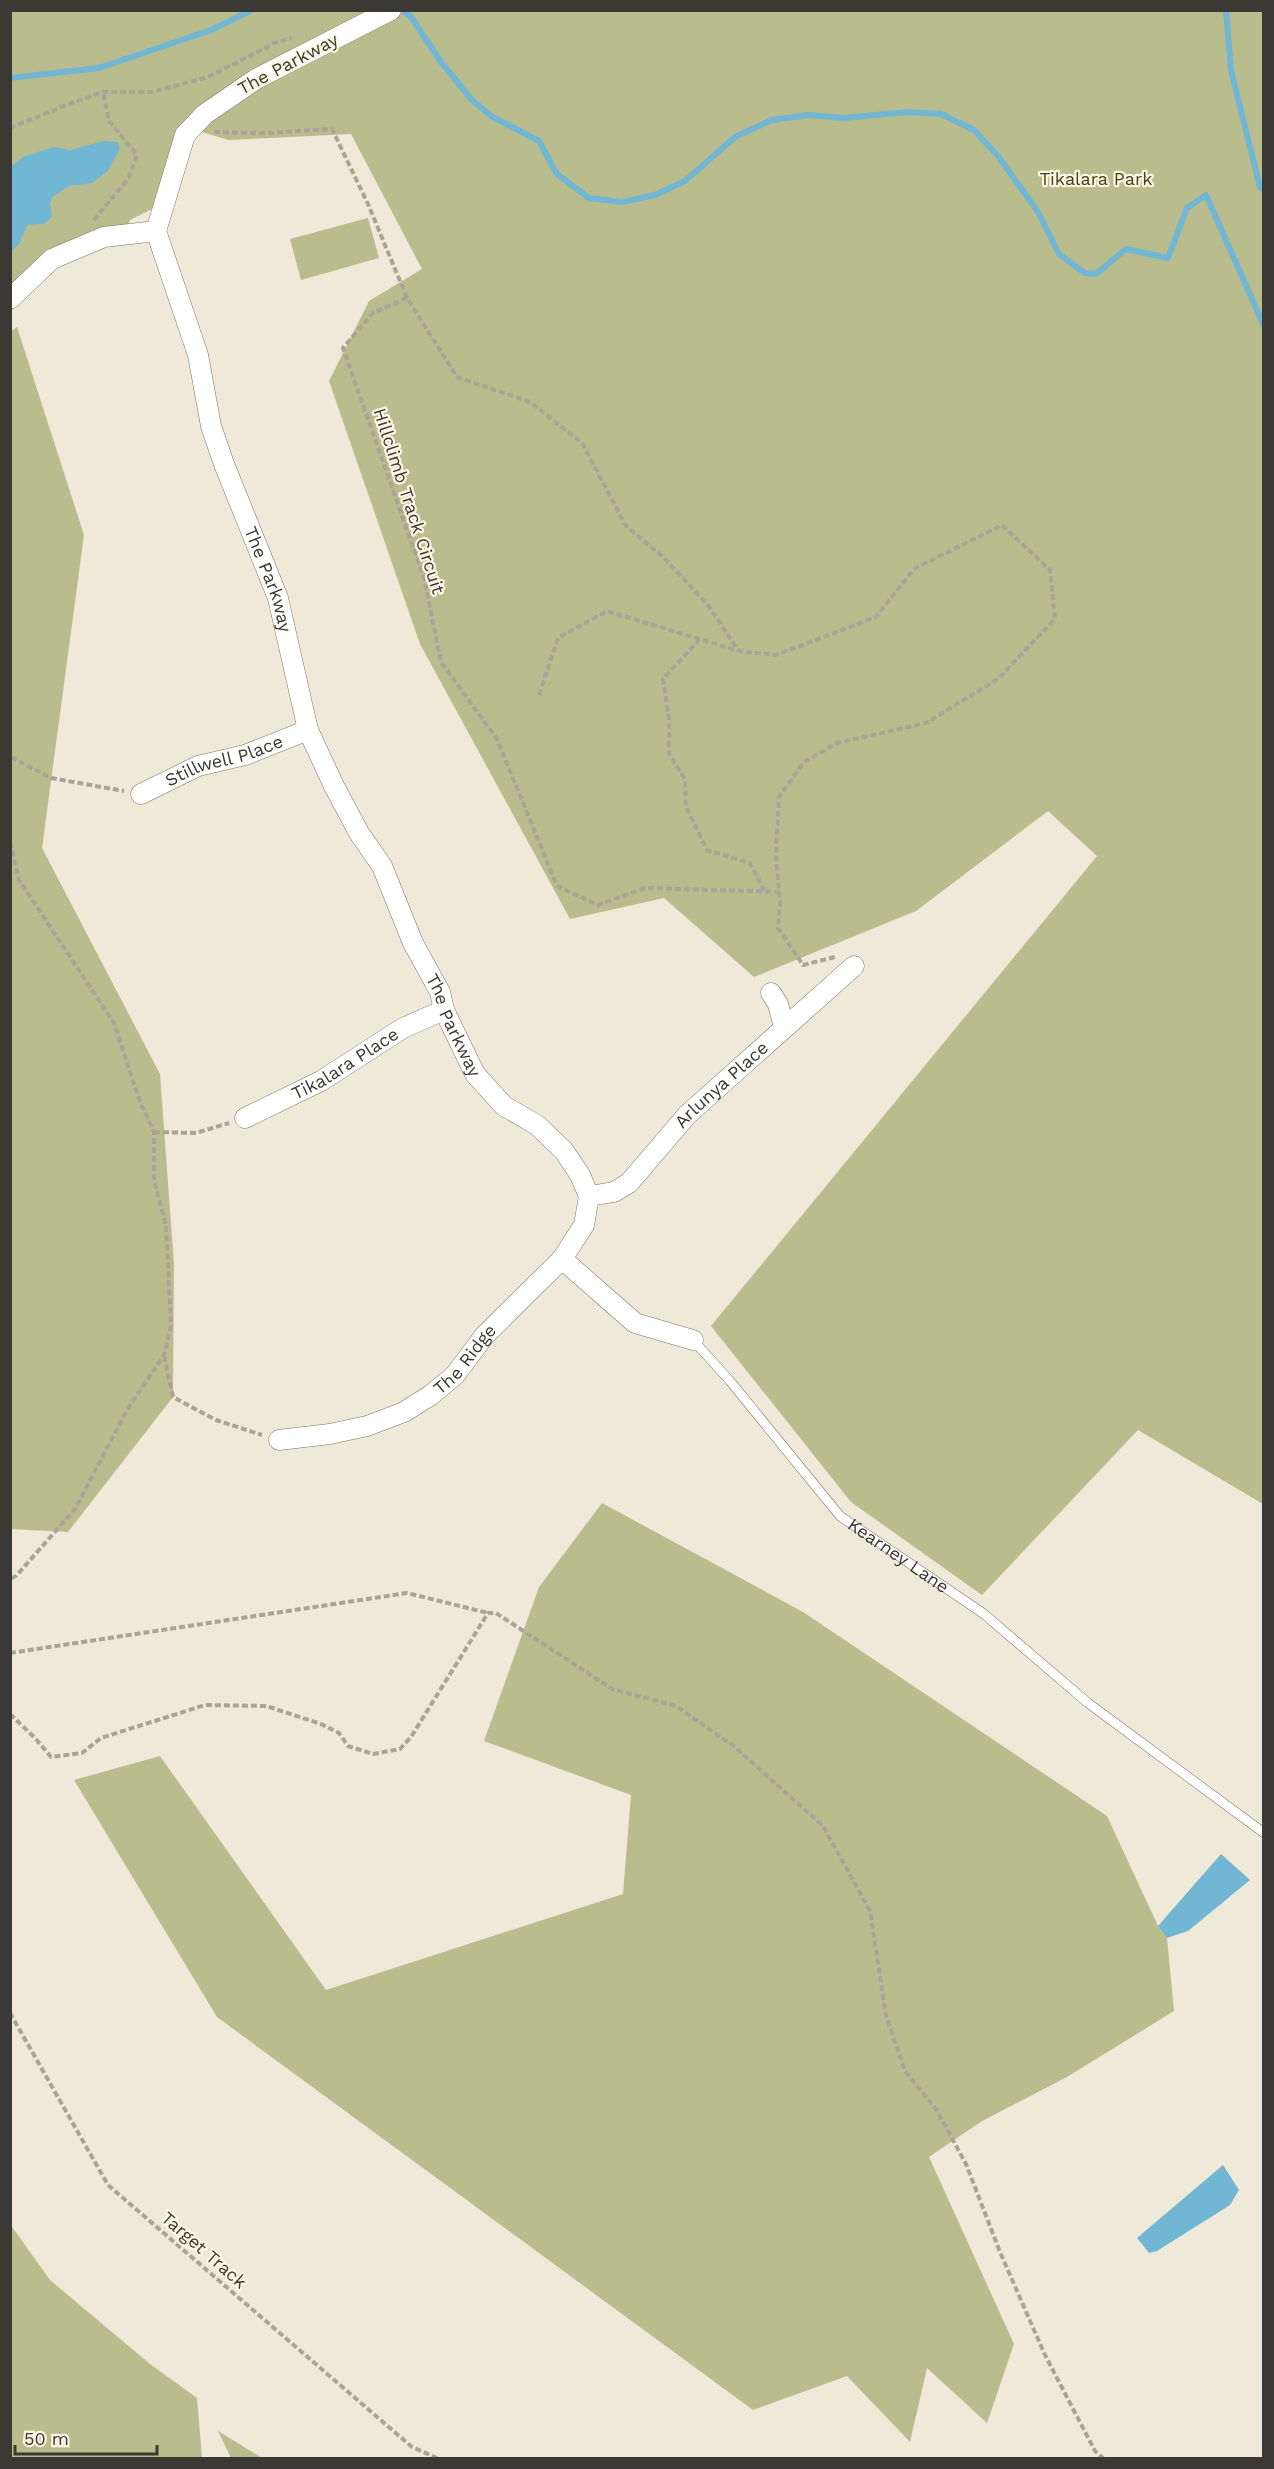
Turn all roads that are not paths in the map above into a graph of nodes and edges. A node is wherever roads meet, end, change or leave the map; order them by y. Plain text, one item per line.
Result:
1 (391, 10) edge
2 (156, 231) junction
3 (10, 299) edge
4 (308, 730) junction
5 (141, 794) road end
6 (854, 966) road end
7 (771, 993) dead end
8 (444, 1010) junction
9 (784, 1026) junction
10 (245, 1118) road end
11 (589, 1196) junction
12 (562, 1259) junction
13 (693, 1340) joint
14 (279, 1440) road end
15 (1263, 1833) edge

1 - 2 street, The Parkway
2 - 3 street
2 - 4 street, The Parkway
4 - 5 street, Stillwell Place
4 - 8 street, The Parkway
6 - 9 street, Arlunya Place
7 - 9 street
8 - 10 street, Tikalara Place
8 - 11 street, The Parkway
9 - 11 street, Arlunya Place
11 - 12 street, The Ridge
12 - 13 street, Kearney Lane
12 - 14 street, The Ridge
13 - 15 lane, Kearney Lane

